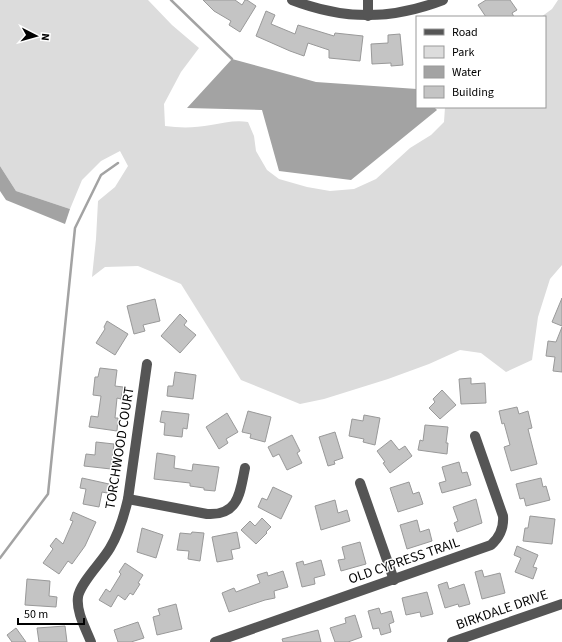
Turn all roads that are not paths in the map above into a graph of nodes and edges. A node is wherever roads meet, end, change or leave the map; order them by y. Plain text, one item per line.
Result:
1 (292, 0) edge
2 (368, 0) edge
3 (443, 0) edge
4 (368, 16) junction
5 (146, 364) dead end
6 (475, 436) dead end
7 (245, 468) dead end
8 (360, 483) dead end
9 (128, 499) junction
10 (394, 580) junction
11 (562, 604) edge
12 (232, 639) edge
13 (218, 641) edge
14 (91, 642) edge
15 (452, 642) edge

1 - 4 street
2 - 4 street
3 - 4 street
5 - 9 street, TORCHWOOD COURT
6 - 10 street, OLD CYPRESS TRAIL
7 - 9 street
8 - 10 street
9 - 14 street, TORCHWOOD COURT
10 - 12 street, OLD CYPRESS TRAIL
11 - 15 street, BIRKDALE DRIVE
12 - 13 street, OLD CYPRESS TRAIL

